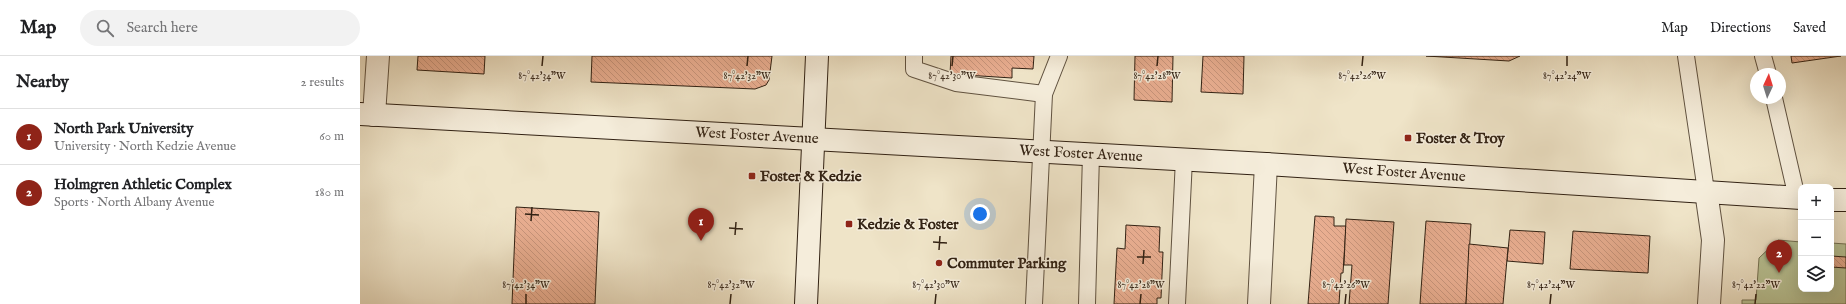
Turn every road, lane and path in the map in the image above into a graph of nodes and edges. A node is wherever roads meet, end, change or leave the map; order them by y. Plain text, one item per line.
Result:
1 (378, 56) edge
2 (817, 56) edge
3 (914, 56) edge
4 (1059, 56) edge
5 (1686, 56) edge
6 (1763, 56) edge
7 (1766, 68) edge
8 (1044, 94) junction
9 (1776, 104) edge
10 (367, 115) edge
11 (813, 138) junction
12 (1042, 151) junction
13 (1091, 154) junction
14 (1184, 159) junction
15 (1266, 164) junction
16 (1706, 191) junction
17 (1798, 194) edge
18 (1798, 198) edge
19 (1834, 200) edge
20 (1846, 200) edge
21 (806, 304) edge
22 (1034, 304) edge
23 (1087, 304) edge
24 (1177, 304) edge
25 (1258, 304) edge
26 (1709, 304) edge

1 - 10 main road
2 - 11 main road
3 - 8 lane
4 - 8 lane
5 - 16 lane
6 - 7 lane
8 - 12 lane
9 - 17 lane
10 - 11 main road, West Foster Avenue
11 - 12 main road, West Foster Avenue
11 - 21 main road
12 - 13 main road, West Foster Avenue
12 - 22 lane
13 - 14 main road, West Foster Avenue
13 - 23 lane
14 - 15 main road, West Foster Avenue
14 - 24 lane
15 - 16 main road, West Foster Avenue
15 - 25 main road
16 - 18 main road, West Foster Avenue
16 - 26 main road
19 - 20 main road

